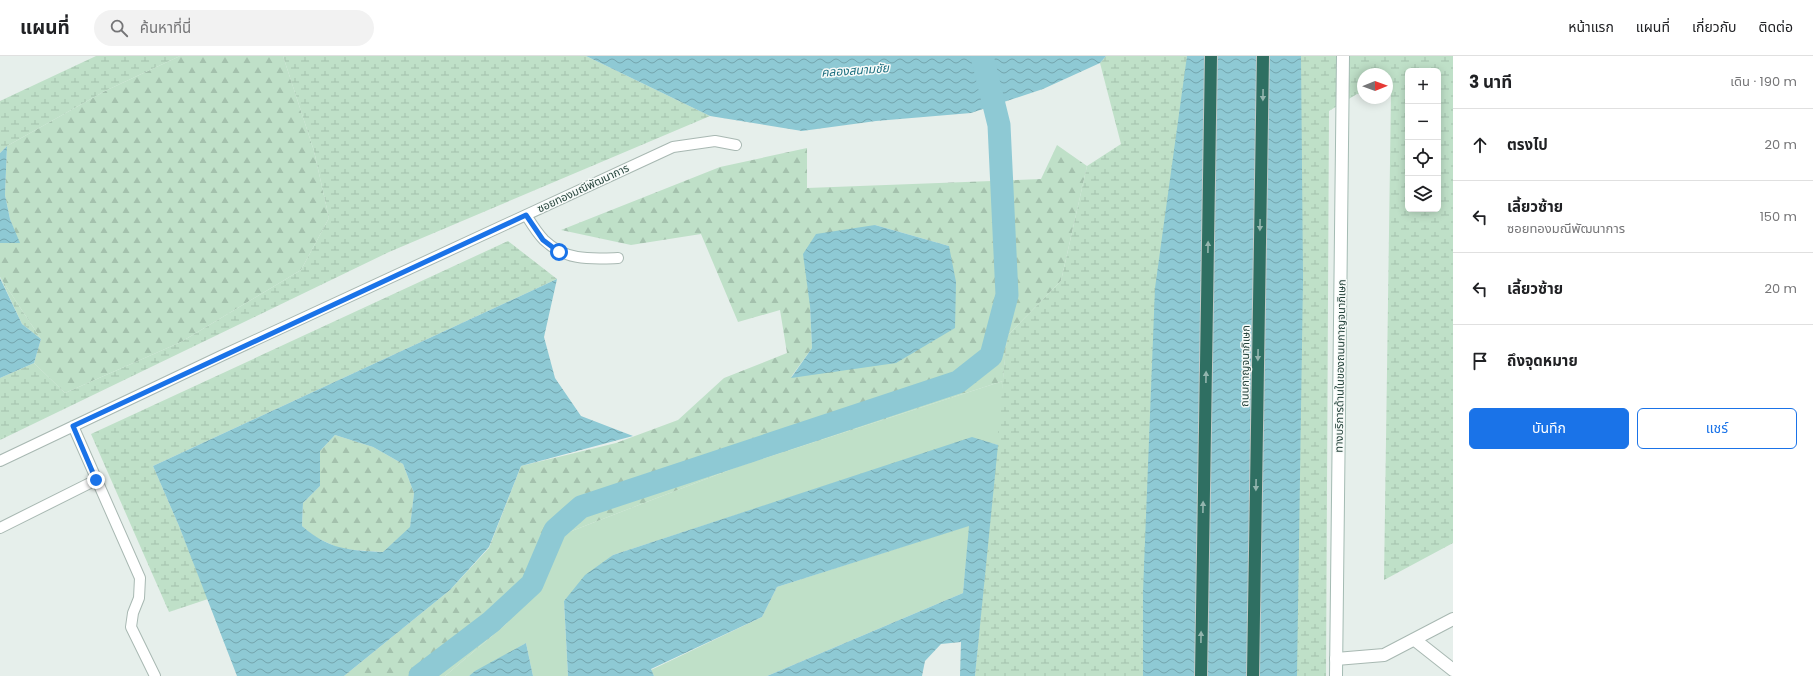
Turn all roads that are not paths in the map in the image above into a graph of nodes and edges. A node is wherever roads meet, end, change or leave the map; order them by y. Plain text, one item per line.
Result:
1 (1211, 56) edge
2 (1263, 56) edge
3 (1343, 56) edge
4 (736, 145) dead end
5 (526, 215) junction
6 (618, 258) dead end
7 (73, 426) junction
8 (0, 461) edge
9 (96, 480) junction
10 (0, 528) edge
11 (1453, 619) edge
12 (1414, 640) junction
13 (1336, 659) junction
14 (1453, 670) edge
15 (155, 676) edge
16 (1201, 676) edge
17 (1253, 676) edge
18 (1336, 676) edge

16 -> 1 highway
2 -> 17 highway, ถนนกาญจนาภิเษก
3 - 13 main road, ทางบริการด้านในของถนนกาญจนาภิเษก
4 - 5 lane, ซอยทองมณีพัฒนาการ
5 - 6 lane
5 - 7 lane, ซอยทองมณีพัฒนาการ
7 - 8 lane, ซอยทองมณีพัฒนาการ
7 - 9 lane
9 - 10 lane
9 - 15 lane
11 - 12 main road
12 - 13 main road
12 - 14 main road
13 - 18 main road, ทางบริการด้านในของถนนกาญจนาภิเษก

